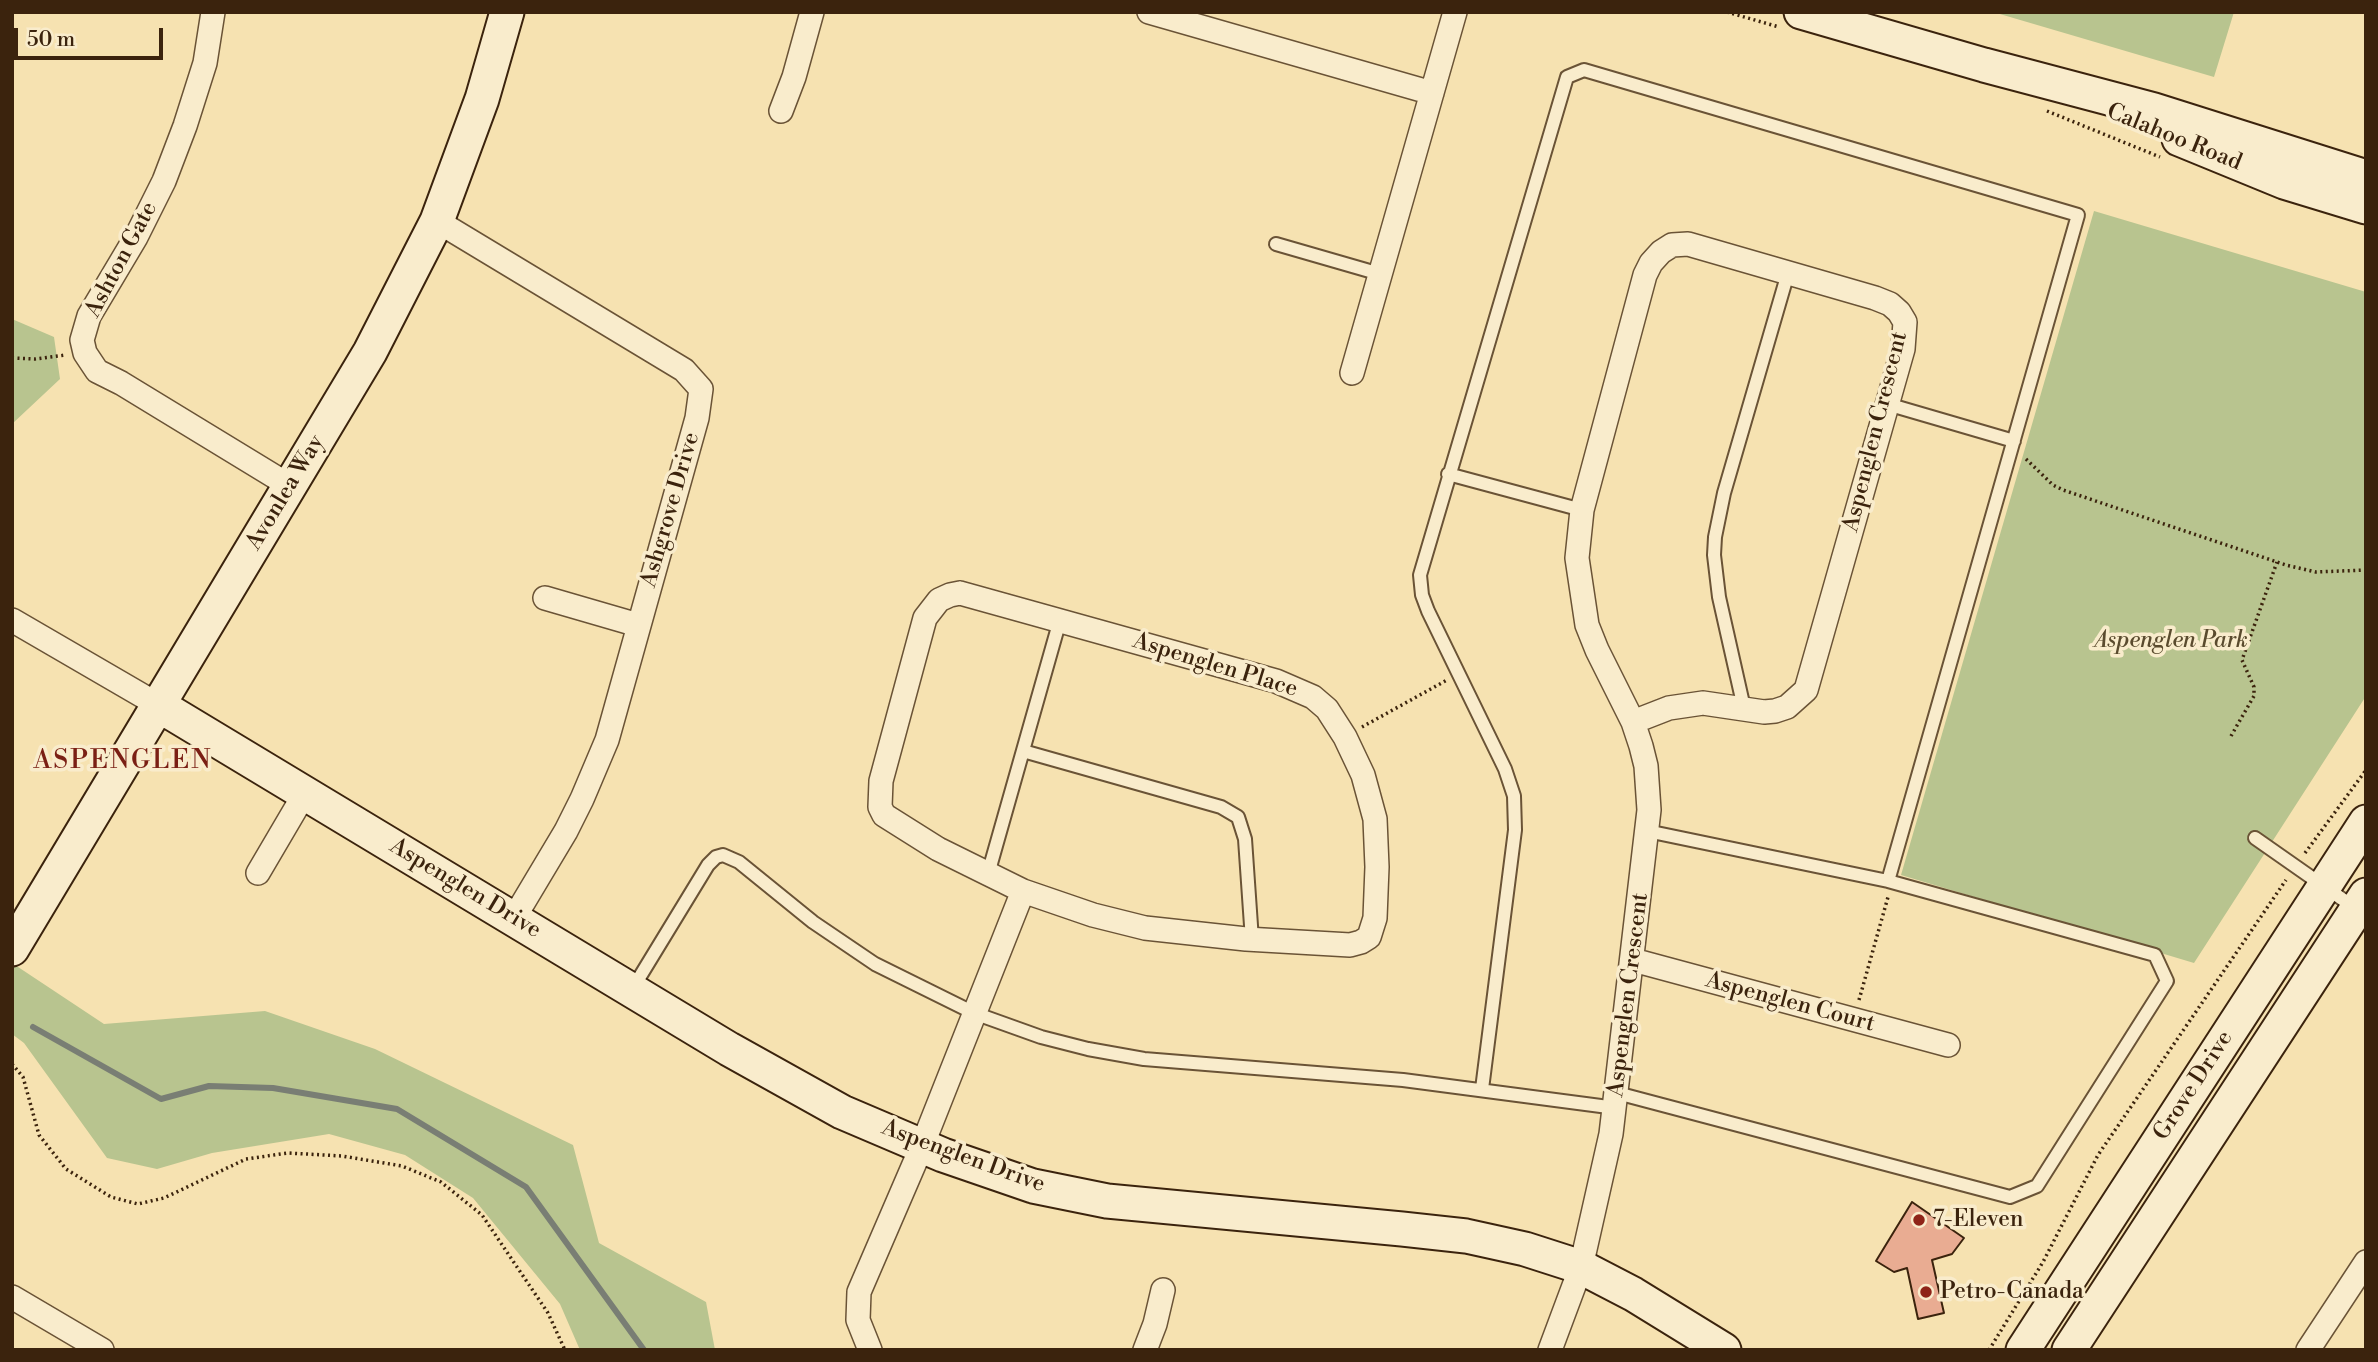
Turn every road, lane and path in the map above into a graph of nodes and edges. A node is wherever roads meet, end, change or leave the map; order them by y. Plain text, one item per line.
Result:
1 (214, 12) edge
2 (507, 12) edge
3 (812, 12) edge
4 (1149, 12) edge
5 (1455, 12) edge
6 (1727, 12) edge
7 (1795, 21) edge
8 (1983, 65) junction
9 (1432, 93) junction
10 (781, 111) dead end
11 (2047, 111) dead end
12 (2170, 161) dead end
13 (2366, 177) edge
14 (2366, 207) edge
15 (437, 221) junction
16 (1276, 244) dead end
17 (1788, 273) junction
18 (1380, 274) junction
19 (85, 353) junction
20 (12, 358) edge
21 (1352, 373) dead end
22 (1887, 404) junction
23 (2012, 447) junction
24 (1448, 474) junction
25 (290, 486) junction
26 (1581, 510) junction
27 (2277, 562) junction
28 (2366, 570) edge
29 (545, 598) dead end
30 (12, 620) edge
31 (1060, 620) junction
32 (638, 625) junction
33 (1458, 674) junction
34 (160, 706) junction
35 (1744, 708) junction
36 (1633, 722) junction
37 (1360, 729) dead end
38 (2231, 736) dead end
39 (1023, 751) junction
40 (2366, 770) edge
41 (305, 793) junction
42 (2366, 822) edge
43 (1647, 831) junction
44 (2255, 838) dead end
45 (2296, 865) junction
46 (258, 873) dead end
47 (988, 874) junction
48 (1888, 881) junction
49 (2325, 885) junction
50 (1023, 891) junction
51 (2361, 902) edge
52 (513, 918) junction
53 (1252, 940) junction
54 (12, 949) edge
55 (1633, 960) junction
56 (632, 990) junction
57 (974, 1013) junction
58 (1853, 1020) junction
59 (1948, 1045) dead end
60 (12, 1063) edge
61 (1482, 1089) junction
62 (1617, 1100) junction
63 (922, 1146) junction
64 (2366, 1262) edge
65 (1581, 1267) junction
66 (1163, 1290) dead end
67 (12, 1297) edge
68 (102, 1350) edge
69 (565, 1350) edge
70 (870, 1350) edge
71 (1145, 1350) edge
72 (1549, 1350) edge
73 (1724, 1350) edge
74 (1989, 1350) edge
75 (2023, 1350) edge
76 (2069, 1350) edge
77 (2308, 1350) edge

1 - 19 street, Ashton Gate
2 - 15 street, Avonlea Way
3 - 10 street
4 - 9 street
5 - 9 street
6 - 7 path
7 - 8 street, Calahoo Road
8 - 13 street, Calahoo Road
8 - 14 street, Calahoo Road
9 - 18 street
11 - 12 path
15 - 25 street, Avonlea Way
15 - 32 street, Ashgrove Drive
16 - 18 lane
17 - 22 street, Aspenglen Crescent
17 - 26 street, Aspenglen Crescent
17 - 35 lane
18 - 21 street
19 - 20 path
19 - 25 street
22 - 23 lane
22 - 35 street, Aspenglen Crescent
23 - 24 lane
23 - 27 path
23 - 48 lane
24 - 26 lane
24 - 33 lane
25 - 34 street, Avonlea Way
26 - 36 street, Aspenglen Crescent
27 - 28 path
27 - 38 path
29 - 32 street
30 - 34 street, Aspenglen Drive
31 - 39 lane
31 - 47 street, Aspenglen Place
31 - 53 street, Aspenglen Place
32 - 52 street, Ashgrove Drive
33 - 37 path
33 - 61 lane
34 - 41 street, Aspenglen Drive
34 - 54 street, Avonlea Way
35 - 36 street, Aspenglen Crescent
36 - 43 street, Aspenglen Crescent
39 - 47 lane
39 - 53 lane
40 - 45 path
41 - 46 street
41 - 52 street, Aspenglen Drive
42 - 49 street, Grove Drive
43 - 48 lane
43 - 55 street, Aspenglen Crescent
44 - 45 lane
45 - 49 lane
45 - 74 path
47 - 50 street, Aspenglen Place
48 - 58 path
48 - 62 lane
49 - 51 lane
49 - 75 street, Grove Drive
50 - 53 street, Aspenglen Place
50 - 57 street
51 - 76 street, Grove Drive
52 - 56 street, Aspenglen Drive
55 - 58 street, Aspenglen Court
55 - 62 street, Aspenglen Crescent
56 - 57 lane
56 - 63 street, Aspenglen Drive
57 - 61 lane
57 - 63 street
58 - 59 street, Aspenglen Court
60 - 69 path
61 - 62 lane
62 - 65 street, Aspenglen Crescent
63 - 65 street, Aspenglen Drive
63 - 70 street
64 - 77 street
65 - 72 street, Aspenglen Crescent
65 - 73 street, Aspenglen Drive
66 - 71 street
67 - 68 street

